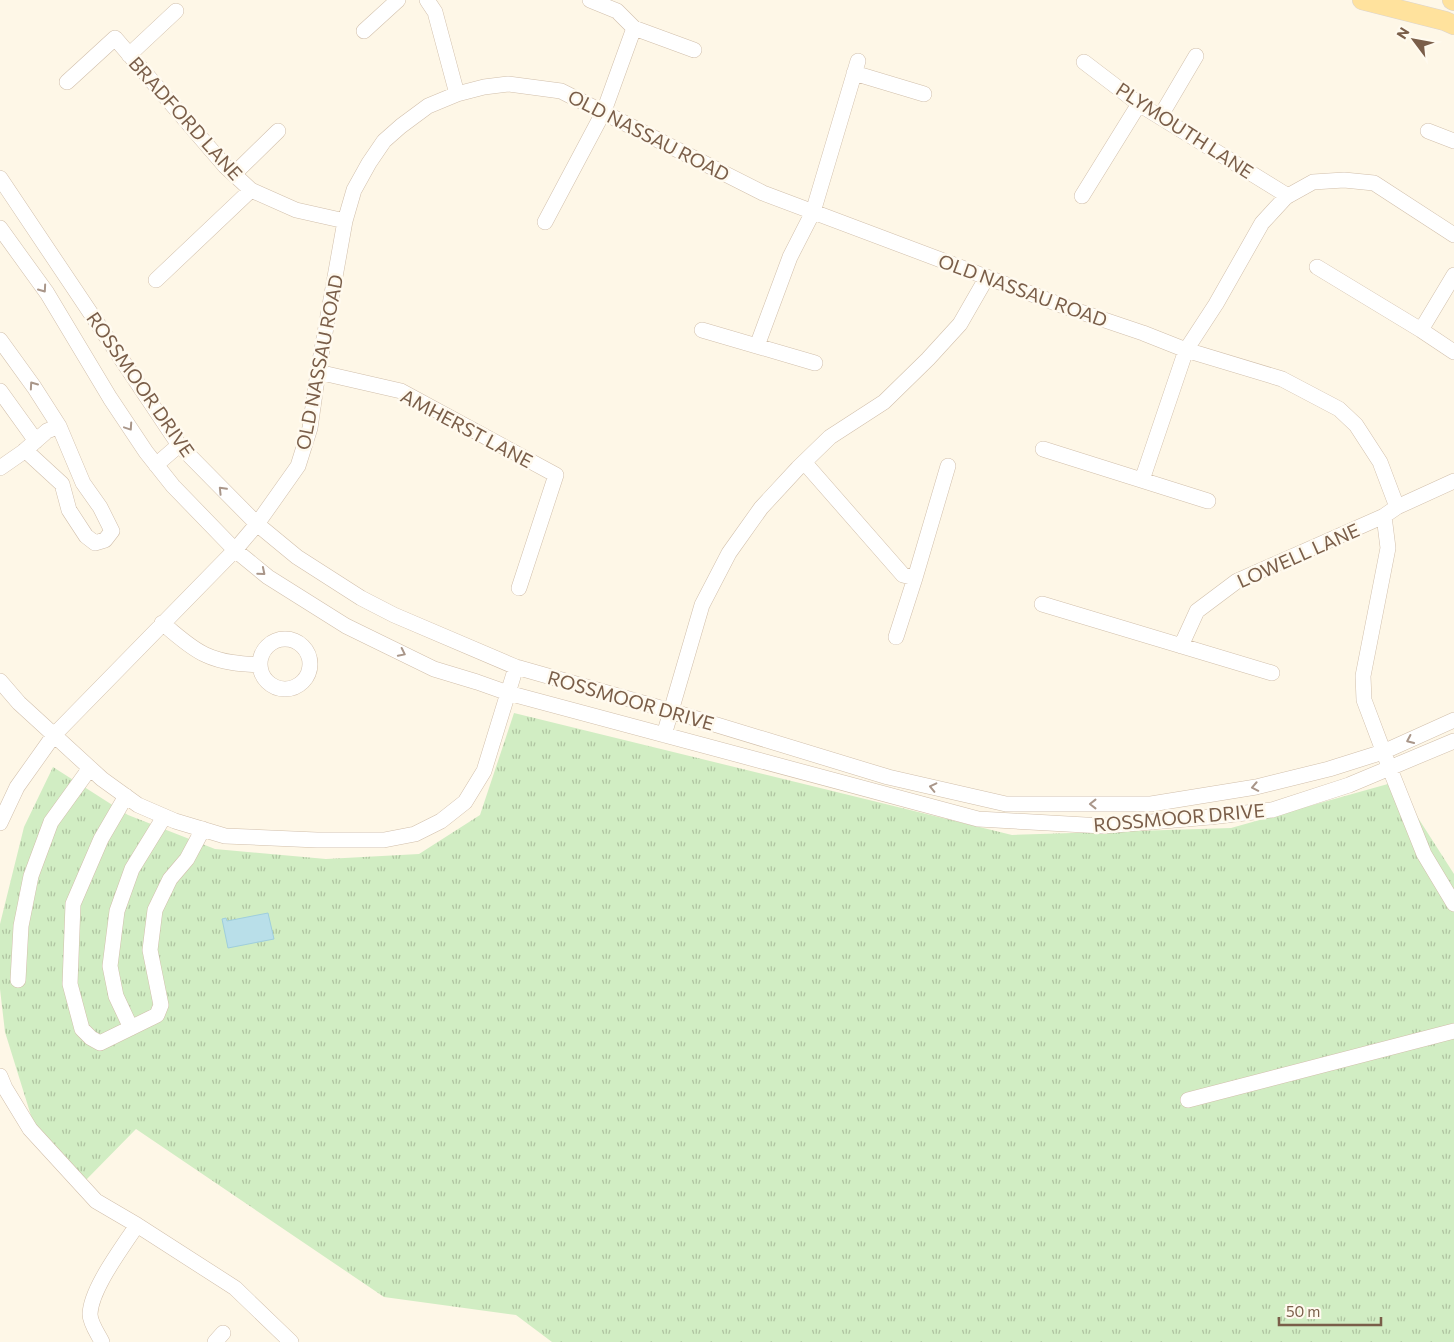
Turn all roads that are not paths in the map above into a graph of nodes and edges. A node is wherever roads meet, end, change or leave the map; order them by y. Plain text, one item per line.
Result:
1 (398, 0) edge
2 (427, 0) edge
3 (590, 0) edge
4 (1362, 0) edge
5 (176, 11) dead end
6 (1454, 25) edge
7 (634, 28) junction
8 (364, 31) dead end
9 (694, 50) dead end
10 (129, 55) junction
11 (1196, 56) dead end
12 (1084, 62) dead end
13 (67, 82) dead end
14 (457, 94) junction
15 (924, 94) dead end
16 (1139, 104) junction
17 (604, 111) junction
18 (1160, 117) junction
19 (278, 131) dead end
20 (1428, 131) dead end
21 (1454, 142) edge
22 (0, 174) edge
23 (234, 174) junction
24 (0, 178) edge
25 (251, 190) junction
26 (1082, 196) dead end
27 (1288, 196) junction
28 (813, 212) junction
29 (345, 222) junction
30 (545, 222) dead end
31 (0, 228) edge
32 (1454, 235) edge
33 (49, 250) junction
34 (24, 261) junction
35 (1316, 267) dead end
36 (1454, 275) edge
37 (987, 277) junction
38 (156, 280) dead end
39 (702, 330) dead end
40 (1421, 330) junction
41 (0, 340) edge
42 (757, 346) junction
43 (1186, 350) junction
44 (1454, 352) edge
45 (816, 363) dead end
46 (318, 372) junction
47 (0, 391) edge
48 (59, 426) junction
49 (31, 445) junction
50 (179, 445) junction
51 (1043, 450) dead end
52 (804, 462) junction
53 (156, 465) junction
54 (948, 466) dead end
55 (0, 468) edge
56 (81, 478) junction
57 (1142, 480) junction
58 (1454, 481) edge
59 (62, 484) junction
60 (1208, 501) dead end
61 (1397, 507) junction
62 (1384, 516) junction
63 (257, 524) junction
64 (235, 550) junction
65 (909, 576) junction
66 (519, 588) dead end
67 (1042, 604) dead end
68 (162, 623) junction
69 (896, 636) dead end
70 (1181, 646) junction
71 (260, 666) dead end
72 (516, 667) junction
73 (1272, 673) dead end
74 (0, 681) edge
75 (508, 693) junction
76 (671, 711) junction
77 (1454, 720) edge
78 (54, 735) junction
79 (664, 735) junction
80 (1454, 741) edge
81 (1383, 752) junction
82 (90, 768) junction
83 (1390, 769) junction
84 (126, 796) junction
85 (164, 817) junction
86 (0, 823) edge
87 (203, 829) junction
88 (1454, 904) edge
89 (18, 980) dead end
90 (130, 1028) junction
91 (1454, 1031) edge
92 (2, 1085) edge
93 (1188, 1100) dead end
94 (137, 1225) junction
95 (102, 1342) edge
96 (291, 1342) edge

1 - 8 street
2 - 14 street
3 - 7 street
4 - 6 main road
5 - 10 street
7 - 9 street
7 - 17 street
10 - 13 street, BRADFORD LANE
10 - 23 street, BRADFORD LANE
11 - 18 street
12 - 16 street, PLYMOUTH LANE
14 - 17 street, OLD NASSAU ROAD
14 - 29 street, OLD NASSAU ROAD
15 - 28 street
16 - 18 street, PLYMOUTH LANE
16 - 26 street
17 - 28 street, OLD NASSAU ROAD
17 - 30 street
18 - 27 street, PLYMOUTH LANE
19 - 23 street
20 - 21 street
22 - 33 street
23 - 25 street, BRADFORD LANE
24 - 33 street, ROSSMOOR DRIVE
25 - 29 street, BRADFORD LANE
25 - 38 street
27 - 32 street
27 - 43 street
28 - 37 street, OLD NASSAU ROAD
28 - 42 street
29 - 46 street, OLD NASSAU ROAD
31 - 34 street, ROSSMOOR DRIVE
33 - 34 street
33 - 50 street, ROSSMOOR DRIVE
34 -> 53 street, ROSSMOOR DRIVE
35 - 40 street
36 - 40 street
37 - 43 street, OLD NASSAU ROAD
37 - 52 street
39 - 42 street
40 - 44 street
48 -> 41 street
42 - 45 street
43 - 57 street
43 - 61 street, OLD NASSAU ROAD
46 - 63 street, OLD NASSAU ROAD
46 - 66 street, AMHERST LANE
47 - 49 street
48 - 49 street
48 - 56 street
49 - 55 street
49 - 59 street
50 - 53 street
63 -> 50 street, ROSSMOOR DRIVE
51 - 57 street
52 - 65 street
52 - 76 street
53 - 64 street, ROSSMOOR DRIVE
54 - 65 street
56 - 59 street
56 - 59 street
57 - 60 street
58 - 61 street
61 - 62 street, LOWELL LANE
62 - 70 street, LOWELL LANE
62 - 81 street
63 - 64 street, OLD NASSAU ROAD
63 - 72 street, ROSSMOOR DRIVE
64 - 68 street, OLD NASSAU ROAD
64 -> 75 street, ROSSMOOR DRIVE
65 - 69 street
67 - 70 street
68 - 71 street
68 - 78 street, OLD NASSAU ROAD
70 - 73 street
72 - 75 street
72 - 76 street, ROSSMOOR DRIVE
74 - 78 street
75 - 79 street, ROSSMOOR DRIVE
75 - 87 street
76 - 79 street
81 -> 76 street, ROSSMOOR DRIVE
77 -> 81 street, ROSSMOOR DRIVE
78 - 82 street
78 - 86 street, OLD NASSAU ROAD
79 - 83 street, ROSSMOOR DRIVE
80 - 83 street, ROSSMOOR DRIVE
81 - 83 street
82 - 84 street
82 - 89 street
83 - 88 street
84 - 85 street
84 - 90 street
85 - 87 street
85 - 90 street
87 - 90 street
91 - 93 street
92 - 94 street
94 - 95 street
94 - 96 street

